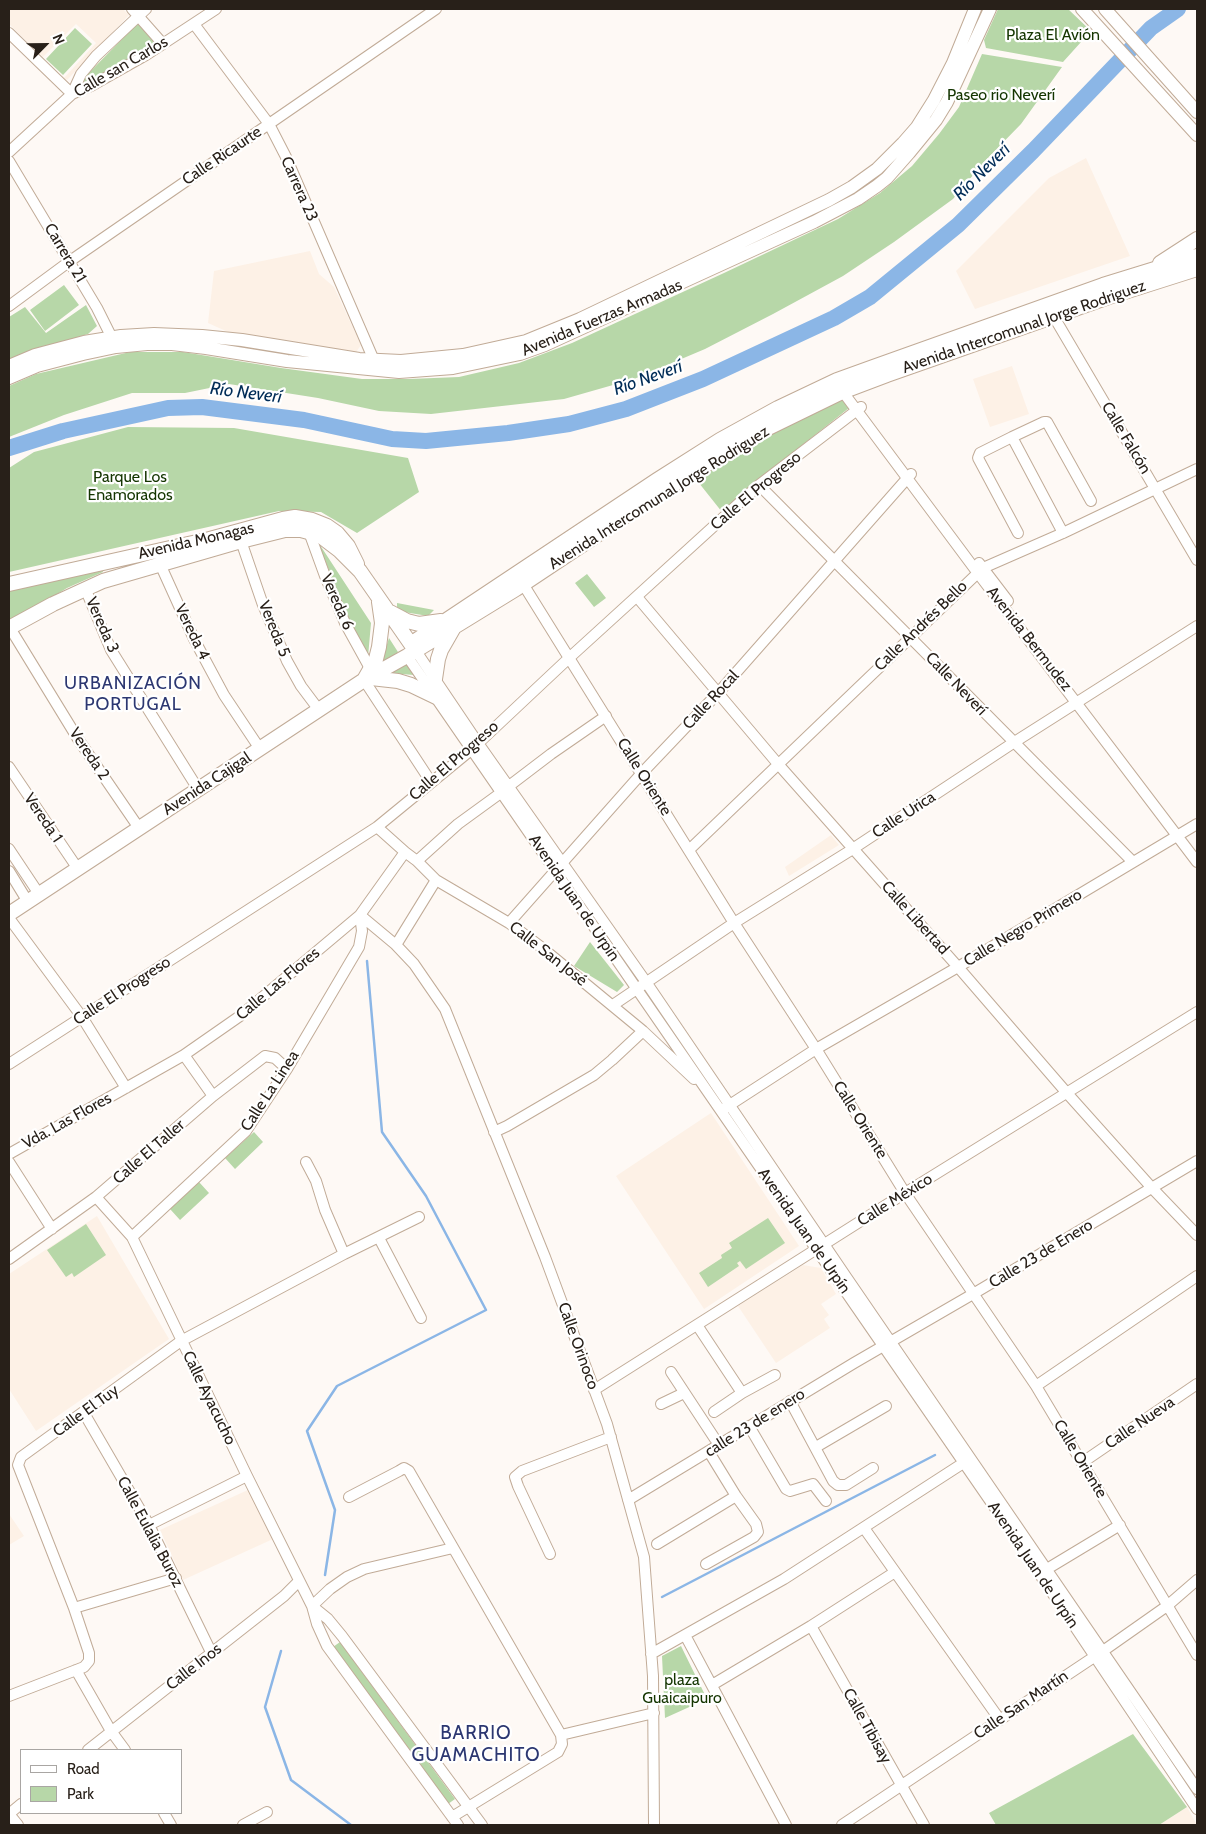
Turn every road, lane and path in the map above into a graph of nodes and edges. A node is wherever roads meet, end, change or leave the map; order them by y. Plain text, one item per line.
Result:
1 (216, 9) edge
2 (436, 9) edge
3 (976, 9) edge
4 (990, 9) edge
5 (1105, 9) edge
6 (139, 11) edge
7 (1084, 11) edge
8 (194, 24) junction
9 (9, 33) edge
10 (163, 44) junction
11 (72, 94) junction
12 (1197, 112) edge
13 (269, 124) junction
14 (1197, 136) edge
15 (9, 152) edge
16 (9, 161) edge
17 (1197, 239) edge
18 (70, 260) junction
19 (1195, 263) edge
20 (1150, 270) junction
21 (9, 306) edge
22 (1054, 316) junction
23 (114, 342) junction
24 (376, 365) junction
25 (9, 366) edge
26 (9, 378) edge
27 (845, 391) junction
28 (858, 408) junction
29 (1012, 437) junction
30 (1197, 469) edge
31 (909, 476) junction
32 (759, 485) junction
33 (1156, 487) junction
34 (1091, 501) dead end
35 (309, 532) junction
36 (1018, 533) dead end
37 (1063, 533) junction
38 (240, 541) junction
39 (834, 560) junction
40 (1197, 560) edge
41 (160, 564) junction
42 (980, 570) junction
43 (360, 571) junction
44 (9, 584) edge
45 (523, 584) junction
46 (85, 588) junction
47 (637, 596) junction
48 (383, 604) junction
49 (455, 620) junction
50 (1197, 626) edge
51 (9, 628) edge
52 (910, 637) junction
53 (411, 650) junction
54 (569, 658) junction
55 (369, 676) junction
56 (435, 679) junction
57 (719, 692) junction
58 (436, 697) junction
59 (1079, 701) junction
60 (319, 710) junction
61 (606, 716) junction
62 (1013, 743) junction
63 (474, 747) junction
64 (260, 749) junction
65 (778, 764) junction
66 (9, 767) edge
67 (641, 774) junction
68 (431, 782) junction
69 (505, 789) junction
70 (198, 790) junction
71 (1197, 824) edge
72 (377, 827) junction
73 (139, 828) junction
74 (1180, 835) junction
75 (9, 848) edge
76 (690, 849) junction
77 (853, 849) junction
78 (405, 852) junction
79 (1197, 854) edge
80 (417, 860) junction
81 (1133, 862) junction
82 (1197, 862) edge
83 (559, 866) junction
84 (78, 869) junction
85 (9, 871) edge
86 (436, 880) junction
87 (33, 898) junction
88 (360, 915) junction
89 (9, 916) edge
90 (509, 923) junction
91 (734, 923) junction
92 (396, 945) junction
93 (958, 967) junction
94 (646, 982) junction
95 (636, 988) junction
96 (613, 1005) junction
97 (1197, 1012) edge
98 (82, 1017) junction
99 (643, 1031) junction
100 (816, 1048) junction
101 (184, 1055) junction
102 (9, 1064) edge
103 (287, 1069) junction
104 (126, 1088) junction
105 (1066, 1092) junction
106 (709, 1095) junction
107 (213, 1096) junction
108 (729, 1105) junction
109 (720, 1111) junction
110 (494, 1132) junction
111 (9, 1154) edge
112 (1197, 1160) edge
113 (9, 1162) edge
114 (306, 1162) dead end
115 (1152, 1188) junction
116 (905, 1193) junction
117 (96, 1197) junction
118 (419, 1217) dead end
119 (52, 1229) junction
120 (1197, 1235) edge
121 (132, 1237) junction
122 (379, 1238) junction
123 (820, 1247) junction
124 (344, 1254) junction
125 (9, 1259) edge
126 (1197, 1276) edge
127 (973, 1294) junction
128 (421, 1318) dead end
129 (697, 1325) junction
130 (181, 1341) junction
131 (887, 1343) junction
132 (671, 1372) dead end
133 (775, 1375) dead end
134 (1197, 1384) edge
135 (1036, 1386) junction
136 (594, 1390) junction
137 (684, 1393) junction
138 (742, 1393) junction
139 (790, 1401) junction
140 (661, 1404) dead end
141 (886, 1406) dead end
142 (714, 1412) dead end
143 (84, 1413) junction
144 (749, 1426) junction
145 (611, 1437) junction
146 (715, 1438) dead end
147 (816, 1447) junction
148 (709, 1452) junction
149 (967, 1461) junction
150 (1083, 1462) junction
151 (873, 1468) dead end
152 (247, 1476) junction
153 (736, 1496) junction
154 (349, 1497) dead end
155 (628, 1500) junction
156 (826, 1501) dead end
157 (149, 1525) junction
158 (1120, 1525) junction
159 (864, 1528) junction
160 (657, 1544) dead end
161 (453, 1548) junction
162 (550, 1554) dead end
163 (706, 1564) dead end
164 (895, 1572) junction
165 (1043, 1572) junction
166 (176, 1578) junction
167 (1197, 1580) edge
168 (299, 1581) junction
169 (312, 1606) junction
170 (1167, 1606) junction
171 (74, 1608) junction
172 (811, 1626) junction
173 (685, 1635) junction
174 (1099, 1653) junction
175 (212, 1654) junction
176 (651, 1654) junction
177 (1197, 1655) edge
178 (76, 1670) junction
179 (712, 1685) junction
180 (9, 1696) edge
181 (654, 1713) junction
182 (1000, 1720) junction
183 (111, 1731) junction
184 (561, 1735) junction
185 (89, 1749) edge
186 (124, 1749) edge
187 (1194, 1776) edge
188 (1181, 1784) junction
189 (901, 1786) junction
190 (1197, 1789) edge
191 (20, 1805) edge
192 (468, 1807) junction
193 (1197, 1809) edge
194 (267, 1812) dead end
195 (9, 1814) edge
196 (165, 1814) edge
197 (455, 1821) edge
198 (18, 1825) edge
199 (171, 1825) edge
200 (243, 1825) edge
201 (482, 1825) edge
202 (654, 1825) edge
203 (786, 1825) edge
204 (842, 1825) edge
205 (924, 1825) edge

1 - 8 street, Calle san Carlos
2 - 13 street, Calle Ricaurte
3 - 24 street, Avenida Fuerzas Armadas
4 - 24 street, Avenida Fuerzas Armadas
5 - 12 street
6 - 10 street
6 - 11 street
7 - 14 street
8 - 10 street, Calle san Carlos
8 - 13 street, Carrera 23
9 - 11 street
10 - 11 street, Calle san Carlos
11 - 15 street, Calle san Carlos
13 - 18 street, Calle Ricaurte
13 - 24 street, Carrera 23
16 - 18 street, Carrera 21
17 - 20 main road
18 - 21 street, Calle Ricaurte
18 - 23 street, Carrera 21
19 - 20 main road, Avenida Intercomunal Jorge Rodriguez
19 - 22 main road, Avenida Intercomunal Jorge Rodriguez
20 - 49 main road, Avenida Intercomunal Jorge Rodriguez
22 - 27 main road, Avenida Intercomunal Jorge Rodriguez
22 - 33 street, Calle Falcón
23 - 24 street, Avenida Fuerzas Armadas
23 - 25 street, Avenida Fuerzas Armadas
23 - 26 street, Avenida Fuerzas Armadas
27 - 28 street, Avenida Bermudez
27 - 45 main road, Avenida Intercomunal Jorge Rodriguez
28 - 31 street, Avenida Bermudez
28 - 32 street, Calle El Progreso
29 - 34 street
29 - 36 street
29 - 37 street
30 - 33 street, Calle Andrés Bello
31 - 39 street, Calle Rocal
31 - 42 street, Avenida Bermudez
32 - 39 street, Calle Neverí
32 - 47 street, Calle El Progreso
33 - 37 street, Calle Andrés Bello
33 - 40 street, Calle Falcón
35 - 38 main road, Avenida Monagas
35 - 43 main road, Avenida Monagas
35 - 55 street, Vereda 6
37 - 42 street, Calle Andrés Bello
38 - 41 main road, Avenida Monagas
38 - 60 street, Vereda 5
39 - 52 street, Calle Neverí
39 - 57 street, Calle Rocal
41 - 46 main road, Avenida Monagas
41 - 64 street, Vereda 4
42 - 52 street, Calle Andrés Bello
42 - 59 street, Avenida Bermudez
43 - 44 main road, Avenida Monagas
43 - 48 main road, Avenida Monagas
45 - 49 main road, Avenida Intercomunal Jorge Rodriguez
45 - 54 street, Calle Oriente
46 - 51 main road, Avenida Monagas
46 - 70 street, Vereda 3
47 - 54 street, Calle El Progreso
47 - 57 street, Calle Libertad
48 - 49 main road
48 - 53 main road, Avenida Monagas
48 - 55 main road
49 - 53 main road, Avenida Intercomunal Jorge Rodriguez
49 - 56 main road
50 - 59 street, Calle Urica
51 - 73 street, Vereda 2
52 - 62 street, Calle Neverí
52 - 65 street, Calle Andrés Bello
53 - 55 main road, Avenida Cajigal
53 - 56 street, Avenida Juan de Urpín
53 - 58 street, Avenida Juan de Urpín
54 - 61 street, Calle Oriente
54 - 63 street, Calle El Progreso
55 - 58 main road
55 - 60 main road, Avenida Cajigal
55 - 68 street, Vereda 6
56 - 63 street, Avenida Juan de Urpín
57 - 65 street, Calle Libertad
57 - 67 street, Calle Rocal
58 - 63 street, Avenida Juan de Urpín
59 - 62 street, Calle Urica
59 - 74 street, Avenida Bermudez
60 - 64 main road, Avenida Cajigal
61 - 67 street, Calle Oriente
61 - 69 street
62 - 77 street, Calle Urica
62 - 81 street, Calle Neverí
63 - 68 street, Calle El Progreso
63 - 69 street, Avenida Juan de Urpín
64 - 70 main road, Avenida Cajigal
65 - 76 street, Calle Andrés Bello
65 - 77 street, Calle Libertad
66 - 84 street, Vereda 1
67 - 76 street, Calle Oriente
67 - 83 street, Calle Rocal
68 - 72 street, Calle El Progreso
69 - 80 street
69 - 83 street, Avenida Juan de Urpín
70 - 73 main road, Avenida Cajigal
71 - 74 street, Calle Negro Primero
72 - 78 street, Calle San José
72 - 98 street, Calle El Progreso
73 - 84 main road, Avenida Cajigal
74 - 79 street, Avenida Bermudez
74 - 81 street, Calle Negro Primero
74 - 82 street, Avenida Bermudez
75 - 87 street
76 - 91 street, Calle Oriente
77 - 91 street, Calle Urica
77 - 93 street, Calle Libertad
78 - 80 street, Calle San José
78 - 88 street, Calle Las Flores
80 - 86 street, Calle San José
81 - 93 street, Calle Negro Primero
83 - 90 street, Calle Rocal
83 - 94 street, Avenida Juan de Urpín
83 - 95 street, Avenida Juan de Urpín
84 - 87 main road, Avenida Cajigal
85 - 87 street
86 - 90 street, Calle San José
86 - 92 street
87 - 89 main road, Avenida Cajigal
88 - 92 street, Calle Orinoco
88 - 101 street, Calle Las Flores
88 - 103 street, Calle La Linea
89 - 98 street
90 - 96 street, Calle San José
91 - 94 street, Calle Urica
91 - 100 street, Calle Oriente
92 - 110 street, Calle Orinoco
93 - 100 street, Calle Negro Primero
93 - 105 street, Calle Libertad
94 - 95 street, Calle Urica
94 - 108 street, Avenida Juan de Urpín
95 - 96 street, Calle Urica
95 - 106 street, Avenida Juan de Urpín
96 - 99 street, Calle San José
97 - 105 street, Calle México
98 - 102 street, Calle El Progreso
98 - 104 street
99 - 106 street, Calle San José
99 - 110 street
100 - 108 street, Calle Negro Primero
100 - 116 street, Calle Oriente
101 - 104 street, Calle Las Flores
101 - 107 street
103 - 107 street, Calle El Taller
103 - 121 street, Calle La Linea
104 - 111 street, Vda. Las Flores
105 - 115 street, Calle Libertad
105 - 116 street, Calle México
106 - 109 street, Avenida Juan de Urpín
107 - 117 street, Calle El Taller
108 - 109 street, Calle Negro Primero
108 - 123 street, Avenida Juan de Urpín
109 - 123 street, Avenida Juan de Urpín
110 - 136 street, Calle Orinoco
112 - 115 street, Calle 23 de Enero
113 - 119 street
114 - 124 street
115 - 120 street, Calle Libertad
115 - 127 street, Calle 23 de Enero
116 - 123 street, Calle México
116 - 127 street, Calle Oriente
117 - 119 street, Calle El Taller
117 - 121 street, Calle Ayacucho
118 - 122 street, Calle El Tuy
119 - 125 street, Calle El Taller
121 - 130 street, Calle Ayacucho
122 - 124 street, Calle El Tuy
122 - 128 street
123 - 129 street, Calle México
123 - 131 street, Avenida Juan de Urpín
124 - 130 street, Calle El Tuy
126 - 135 street
127 - 131 street, Calle 23 de Enero
127 - 135 street, Calle Oriente
129 - 136 street, Calle México
129 - 138 street
130 - 143 street, Calle El Tuy
130 - 152 street, Calle Ayacucho
131 - 139 street, calle 23 de enero
131 - 149 street, Avenida Juan de Urpín
132 - 137 street
133 - 138 street
134 - 150 street, Calle Nueva
135 - 150 street, Calle Oriente
136 - 145 street, Calle Orinoco
137 - 140 street
137 - 146 street
138 - 142 street
139 - 144 street, calle 23 de enero
139 - 147 street
141 - 147 street
143 - 157 street, Calle Eulalia Buroz
143 - 171 street, Calle El Tuy
144 - 148 street, calle 23 de enero
144 - 156 street
145 - 155 street, Calle Orinoco
145 - 162 street
147 - 151 street
148 - 153 street
148 - 155 street, calle 23 de enero
149 - 159 street
149 - 165 street, Avenida Juan de Urpín
150 - 158 street, Calle Oriente
152 - 157 street
152 - 168 street, Calle Ayacucho
153 - 160 street
153 - 163 street
154 - 161 street
155 - 176 street, Calle Orinoco
157 - 166 street, Calle Eulalia Buroz
158 - 165 street
158 - 170 street, Calle Oriente
159 - 164 street
159 - 173 street
161 - 169 street
161 - 184 street
164 - 172 street
164 - 182 street
165 - 174 street, Avenida Juan de Urpín
166 - 171 street
166 - 175 street, Calle Eulalia Buroz
167 - 170 street, Calle San Martín
168 - 169 street, Calle Ayacucho
168 - 175 street, Calle Inos
169 - 192 street
169 - 197 street
170 - 174 street, Calle San Martín
170 - 177 street, Calle Oriente
171 - 178 street, Calle El Tuy
172 - 179 street
172 - 189 street, Calle Tibisay
173 - 176 street
173 - 179 street
174 - 182 street, Calle San Martín
174 - 187 street, Avenida Juan de Urpín
174 - 188 street, Avenida Juan de Urpín
175 - 183 street, Calle Inos
176 - 181 street, Calle Orinoco
178 - 180 street
178 - 183 street
179 - 203 street
181 - 184 street
181 - 202 street, Calle Orinoco
182 - 189 street, Calle San Martín
183 - 185 street, Calle Inos
183 - 186 street
184 - 192 street
187 - 188 street
187 - 190 street, Avenida Juan de Urpín
188 - 193 street, Avenida Juan de Urpín
189 - 204 street, Calle San Martín
189 - 205 street, Calle Tibisay
191 - 195 street
192 - 197 street
192 - 201 street
194 - 200 street
195 - 198 street
196 - 199 street

